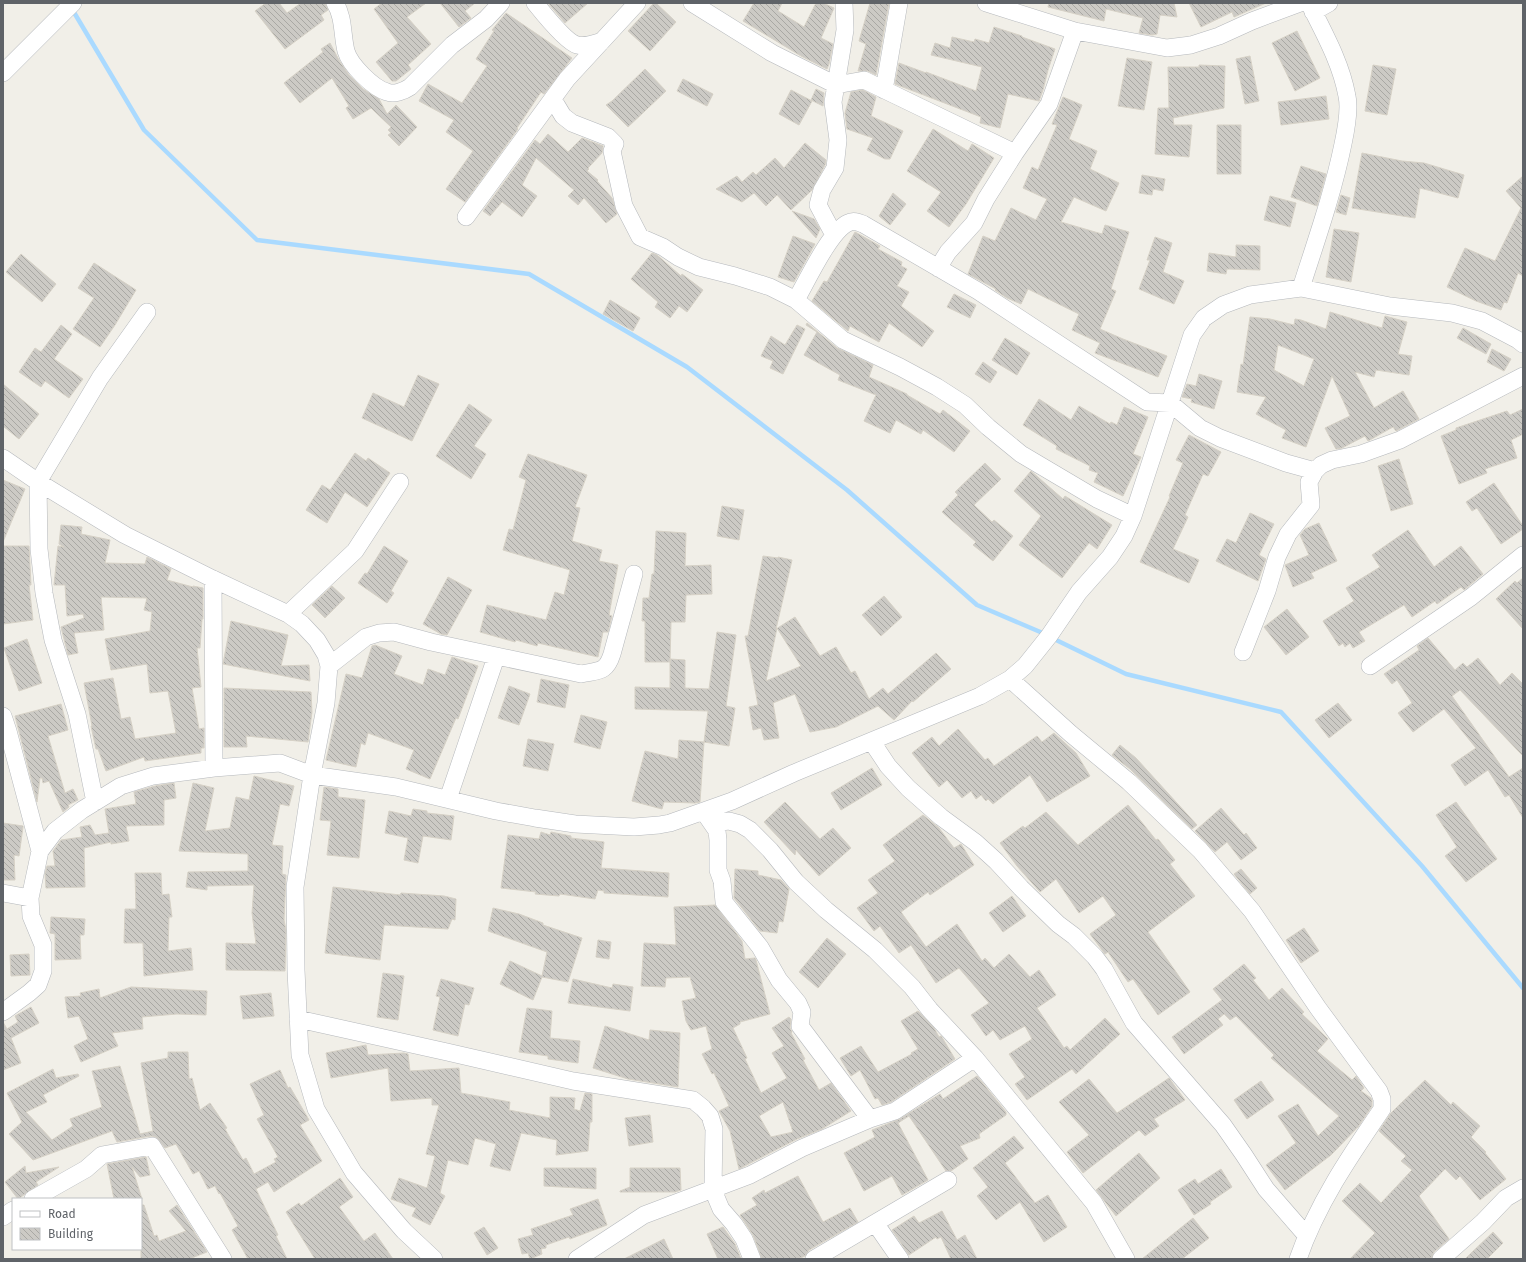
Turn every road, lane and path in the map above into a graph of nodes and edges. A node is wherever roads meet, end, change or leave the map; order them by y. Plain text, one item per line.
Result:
1 (73, 3) edge
2 (335, 3) edge
3 (501, 3) edge
4 (535, 3) edge
5 (637, 3) edge
6 (692, 3) edge
7 (844, 3) edge
8 (899, 3) edge
9 (986, 3) edge
10 (1329, 3) edge
11 (1307, 6) edge
12 (1075, 31) junction
13 (602, 41) junction
14 (3, 73) edge
15 (836, 85) junction
16 (884, 90) junction
17 (552, 100) junction
18 (1015, 153) junction
19 (466, 217) dead end
20 (834, 235) junction
21 (938, 268) junction
22 (1301, 288) junction
23 (796, 300) junction
24 (147, 312) dead end
25 (1523, 344) edge
26 (1523, 376) edge
27 (1170, 403) junction
28 (3, 458) edge
29 (1315, 471) junction
30 (38, 482) junction
31 (400, 482) dead end
32 (1133, 516) junction
33 (1523, 555) edge
34 (634, 574) dead end
35 (213, 579) junction
36 (288, 614) junction
37 (1244, 652) dead end
38 (496, 656) junction
39 (329, 666) junction
40 (1370, 666) dead end
41 (1010, 679) junction
42 (5, 726) edge
43 (872, 742) junction
44 (214, 768) junction
45 (312, 775) junction
46 (448, 799) junction
47 (95, 802) junction
48 (708, 817) junction
49 (40, 851) junction
50 (3, 893) edge
51 (30, 898) junction
52 (3, 1012) edge
53 (298, 1019) junction
54 (976, 1058) junction
55 (870, 1119) junction
56 (948, 1180) dead end
57 (1523, 1188) edge
58 (713, 1190) junction
59 (35, 1198) edge
60 (12, 1211) edge
61 (3, 1217) edge
62 (874, 1224) junction
63 (1306, 1235) junction
64 (223, 1259) edge
65 (434, 1259) edge
66 (577, 1259) edge
67 (752, 1259) edge
68 (814, 1259) edge
69 (900, 1259) edge
70 (1126, 1259) edge
71 (1298, 1259) edge
72 (1441, 1259) edge

1 - 14 street
2 - 3 street
4 - 13 street
5 - 13 street
6 - 15 street
7 - 15 street
8 - 16 street
9 - 12 street
10 - 11 street
11 - 12 street
11 - 22 street
12 - 18 street
13 - 17 street
15 - 16 street
15 - 20 street
16 - 18 street
17 - 19 street
17 - 23 street
18 - 21 street
20 - 21 street
20 - 23 street
21 - 27 street
22 - 25 street
22 - 27 street
23 - 32 street
24 - 30 street
26 - 29 street
27 - 29 street
27 - 32 street
28 - 30 street
29 - 37 street
30 - 35 street
30 - 47 street
31 - 36 street
32 - 41 street
33 - 40 street
34 - 38 street
35 - 36 street
35 - 44 street
36 - 39 street
38 - 39 street
38 - 46 street
39 - 45 street
41 - 43 street
41 - 63 street
42 - 49 street
43 - 48 street
43 - 63 street
44 - 45 street
44 - 47 street
45 - 46 street
45 - 53 street
46 - 48 street
47 - 49 street
48 - 54 street
48 - 55 street
49 - 51 street
50 - 51 street
51 - 52 street
53 - 58 street
53 - 65 street
54 - 55 street
54 - 70 street
55 - 58 street
56 - 62 street
57 - 72 street
58 - 66 street
58 - 67 street
59 - 64 street
60 - 61 street
62 - 68 street
62 - 69 street
63 - 71 street

